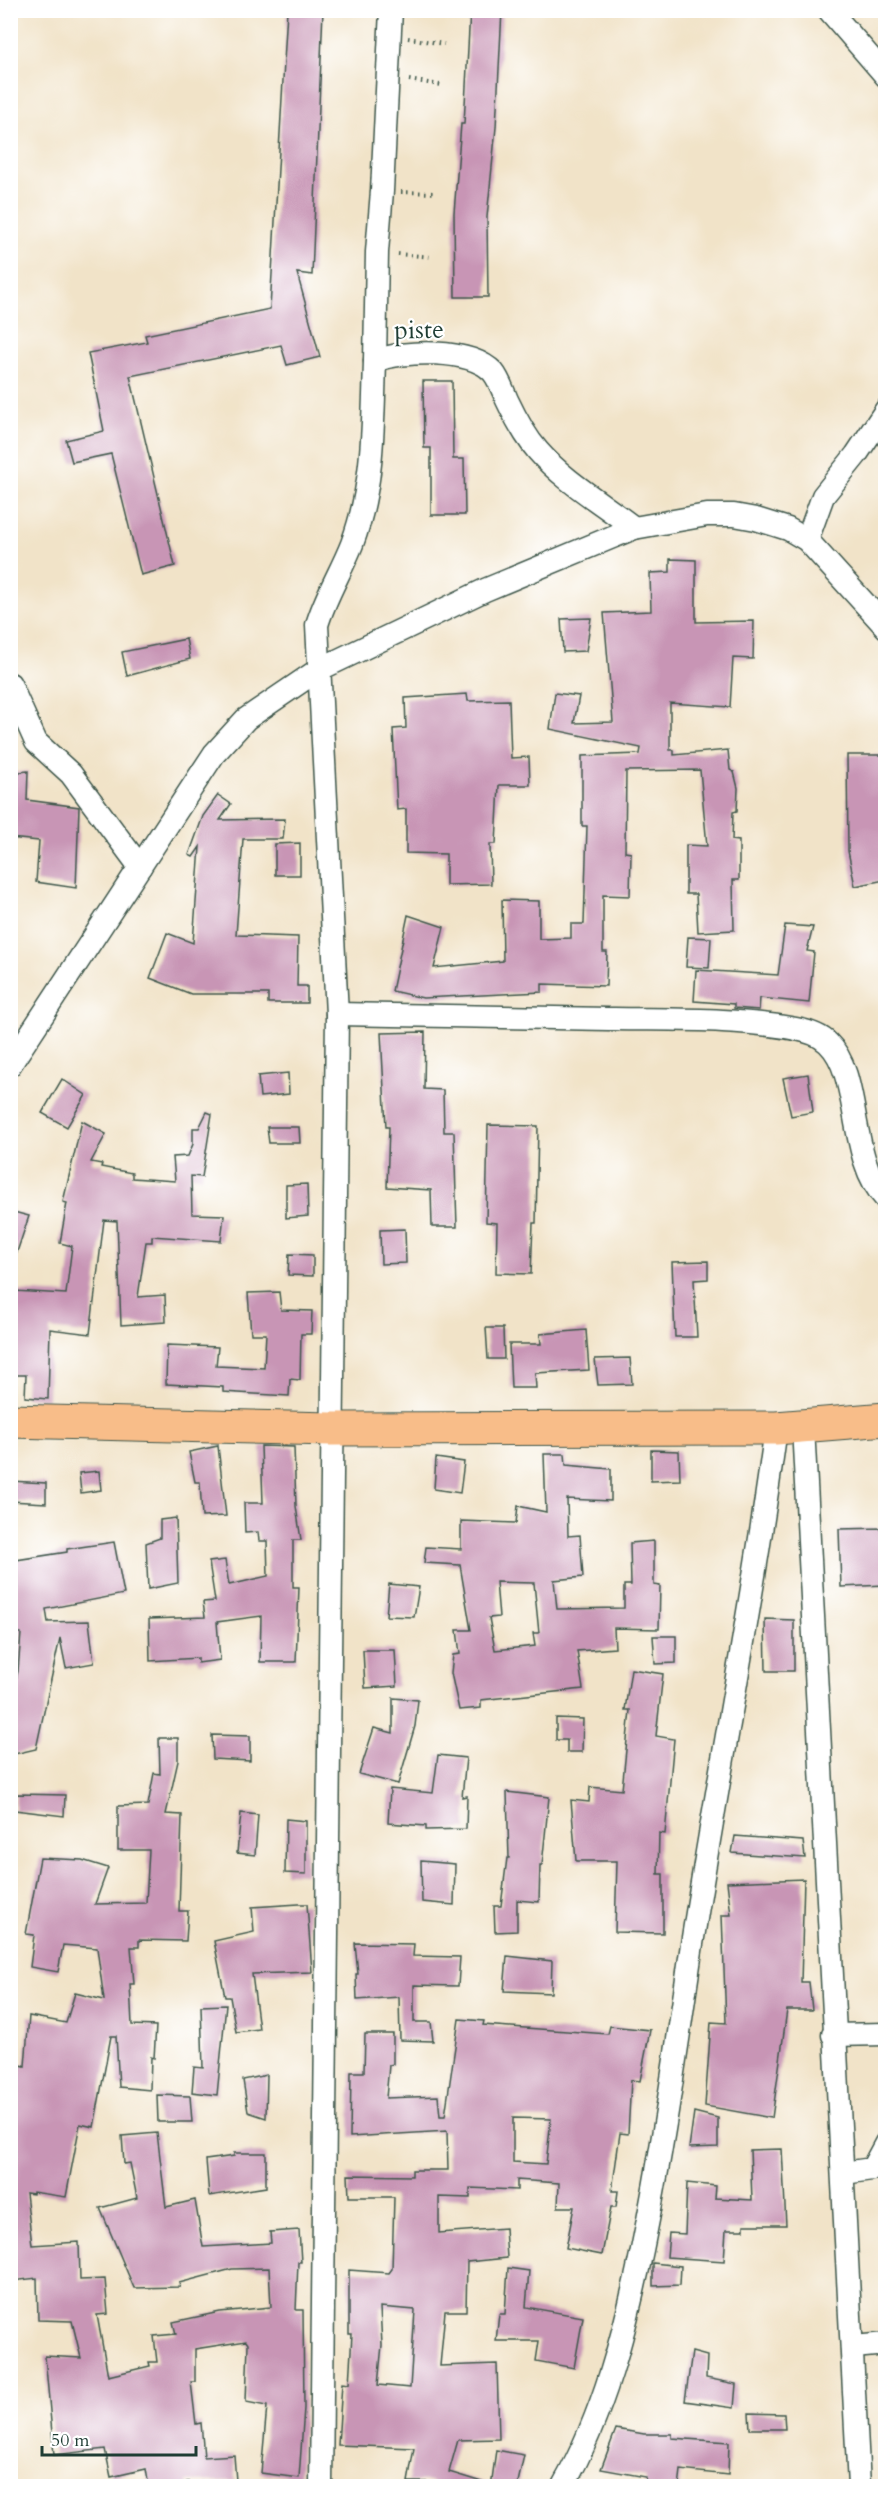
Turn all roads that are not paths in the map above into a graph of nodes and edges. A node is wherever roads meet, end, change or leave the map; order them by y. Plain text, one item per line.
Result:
1 (391, 10) edge
2 (829, 10) edge
3 (885, 76) edge
4 (375, 361) junction
5 (885, 410) edge
6 (634, 528) junction
7 (807, 540) junction
8 (885, 627) edge
9 (318, 670) junction
10 (10, 684) edge
11 (140, 867) junction
12 (337, 1014) junction
13 (10, 1065) edge
14 (885, 1199) edge
15 (885, 1419) edge
16 (10, 1421) edge
17 (789, 1427) junction
18 (331, 1429) junction
19 (833, 2034) junction
20 (885, 2034) edge
21 (885, 2144) edge
22 (844, 2173) junction
23 (879, 2175) edge
24 (885, 2344) edge
25 (854, 2347) junction
26 (321, 2487) edge
27 (563, 2487) edge
28 (859, 2487) edge

1 - 4 street
2 - 3 street
4 - 6 street, piste
4 - 9 street, piste
5 - 7 street
6 - 7 street
6 - 9 street
7 - 8 street
9 - 11 street
9 - 12 street, piste
10 - 11 street
11 - 13 street
12 - 14 street
12 - 18 street, piste
15 - 17 highway
16 - 18 highway
17 - 18 highway
17 - 19 street
17 - 27 street
18 - 26 street, piste
19 - 20 street
19 - 22 street
21 - 23 street
22 - 23 street
22 - 25 street
24 - 25 street
25 - 28 street

